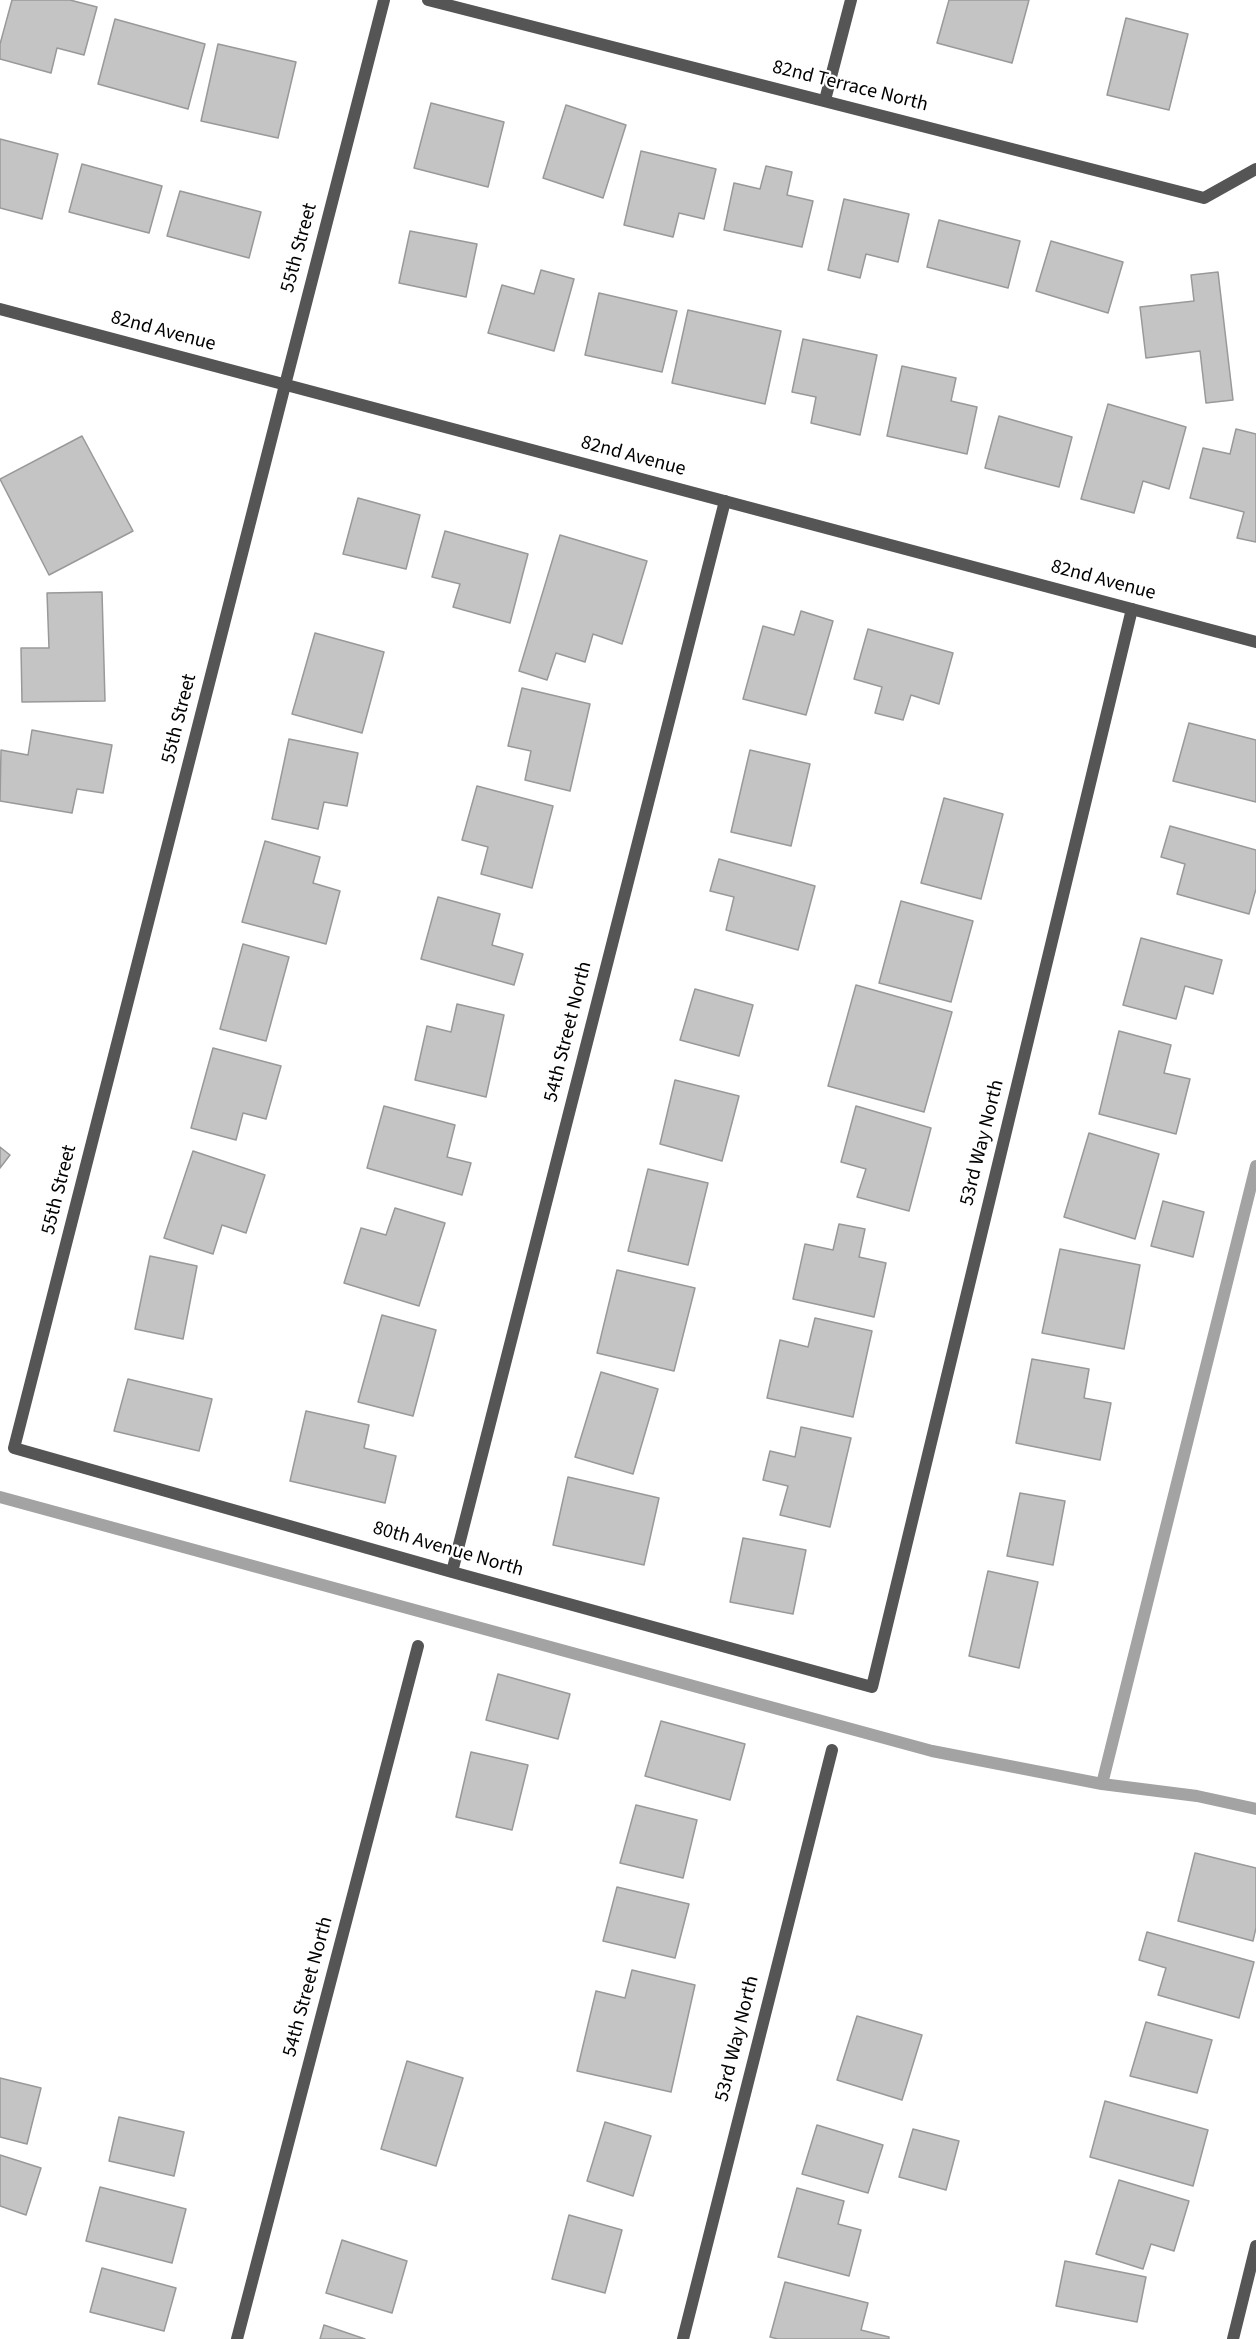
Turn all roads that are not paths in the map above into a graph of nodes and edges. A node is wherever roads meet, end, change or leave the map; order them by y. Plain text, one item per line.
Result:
1 (384, 0) edge
2 (428, 0) edge
3 (851, 0) edge
4 (825, 100) junction
5 (1256, 169) edge
6 (0, 309) edge
7 (285, 385) junction
8 (725, 501) junction
9 (1132, 609) junction
10 (1256, 642) edge
11 (14, 1448) joint
12 (452, 1572) junction
13 (418, 1646) dead end
14 (872, 1687) joint
15 (832, 1750) dead end
16 (1256, 2246) edge
17 (237, 2339) edge
18 (683, 2339) edge
19 (1233, 2339) edge

1 - 7 street, 55th Street
2 - 4 street, 82nd Terrace North
3 - 4 street
4 - 5 street, 82nd Terrace North
6 - 7 street, 82nd Avenue
7 - 8 street, 82nd Avenue
7 - 11 street, 55th Street
8 - 9 street, 82nd Avenue
8 - 12 street, 54th Street North
9 - 10 street, 82nd Avenue
9 - 14 street, 53rd Way North
11 - 12 street, 80th Avenue North
12 - 14 street, 80th Avenue North
13 - 17 street, 54th Street North
15 - 18 street, 53rd Way North
16 - 19 street

